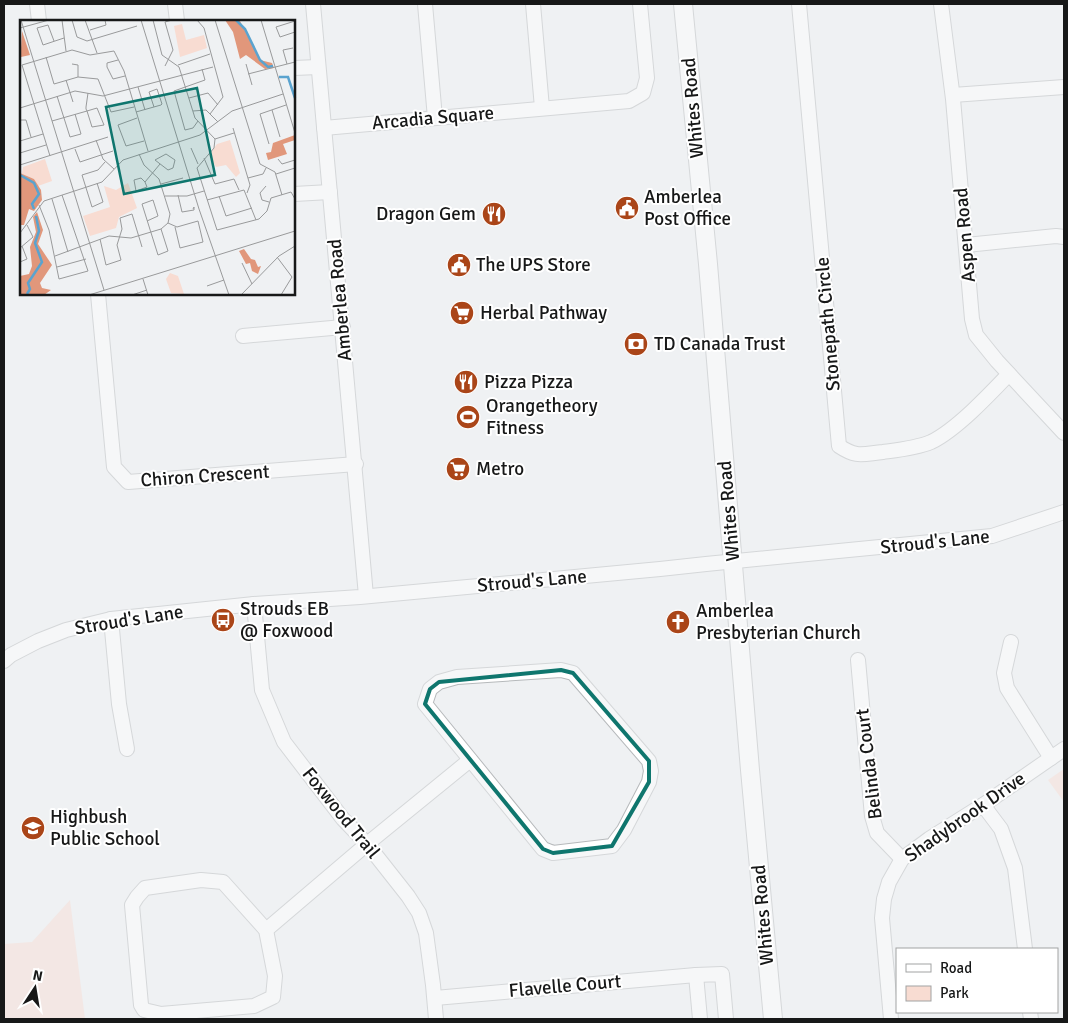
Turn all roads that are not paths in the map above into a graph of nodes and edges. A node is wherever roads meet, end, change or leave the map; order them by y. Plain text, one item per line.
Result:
1 (37, 4) edge
2 (176, 4) edge
3 (313, 4) edge
4 (425, 4) edge
5 (533, 4) edge
6 (640, 4) edge
7 (683, 4) edge
8 (799, 4) edge
9 (941, 4) edge
10 (39, 20) edge
11 (177, 20) edge
12 (318, 67) junction
13 (295, 68) edge
14 (1064, 87) edge
15 (952, 95) junction
16 (542, 108) junction
17 (435, 118) junction
18 (324, 128) junction
19 (330, 192) junction
20 (295, 194) edge
21 (1064, 237) edge
22 (966, 245) junction
23 (98, 295) edge
24 (343, 328) junction
25 (243, 336) dead end
26 (1009, 374) junction
27 (1064, 433) edge
28 (356, 464) junction
29 (1064, 512) edge
30 (733, 561) junction
31 (366, 596) junction
32 (254, 604) junction
33 (111, 619) junction
34 (1011, 642) dead end
35 (858, 660) dead end
36 (4, 661) edge
37 (127, 749) dead end
38 (1064, 749) edge
39 (1051, 758) junction
40 (470, 760) junction
41 (983, 805) junction
42 (367, 844) junction
43 (902, 859) junction
44 (266, 930) junction
45 (1025, 948) edge
46 (696, 975) junction
47 (435, 998) junction
48 (436, 1019) edge
49 (700, 1019) edge
50 (726, 1019) edge
51 (773, 1019) edge
52 (890, 1019) edge

1 - 10 street
2 - 11 street
3 - 12 street, Amberlea Road
4 - 17 street
5 - 16 street
6 - 16 street, Arcadia Square
7 - 30 main road, Whites Road
8 - 26 street, Stonepath Circle
9 - 15 street, Aspen Road
12 - 13 street
12 - 18 street, Amberlea Road
14 - 15 street
15 - 22 street, Aspen Road
16 - 17 street, Arcadia Square
17 - 18 street, Arcadia Square
18 - 19 street, Amberlea Road
19 - 20 street
19 - 24 street, Amberlea Road
21 - 22 street
22 - 26 street, Aspen Road
23 - 28 street, Chiron Crescent
24 - 25 street
24 - 28 street, Amberlea Road
26 - 27 street, Aspen Road
28 - 31 street, Amberlea Road
29 - 30 street, Stroud's Lane
30 - 31 street, Stroud's Lane
30 - 51 main road, Whites Road
31 - 32 street, Stroud's Lane
32 - 33 street, Stroud's Lane
32 - 42 street, Foxwood Trail
33 - 36 street, Stroud's Lane
33 - 37 street
34 - 39 street
35 - 43 street, Belinda Court
38 - 39 street, Shadybrook Drive
39 - 41 street, Shadybrook Drive
40 - 40 street
40 - 42 street
41 - 43 street, Shadybrook Drive
41 - 45 street
42 - 44 street
42 - 47 street, Foxwood Trail
43 - 52 street, Shadybrook Drive
44 - 44 street
46 - 47 street, Flavelle Court
46 - 49 street
46 - 50 street, Flavelle Court
47 - 48 street, Foxwood Trail

